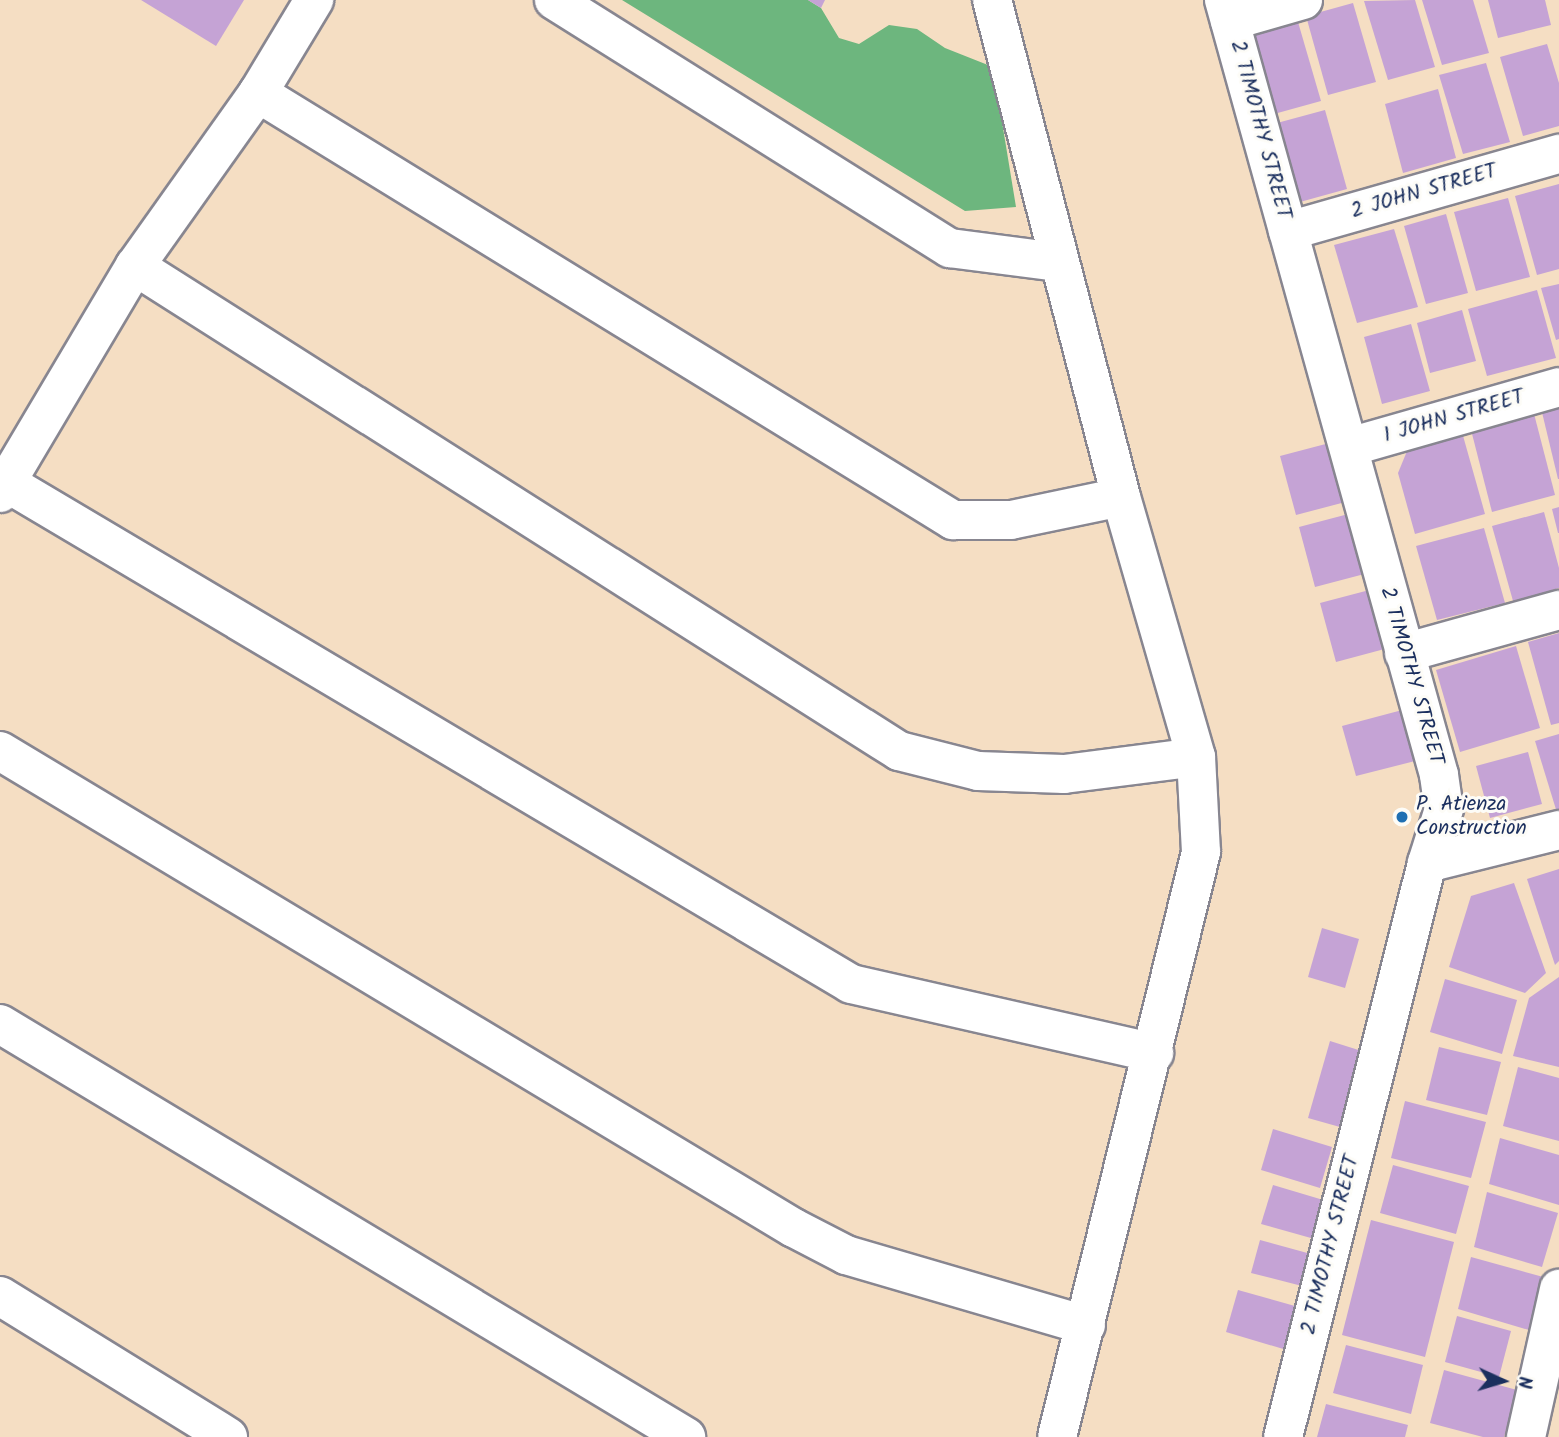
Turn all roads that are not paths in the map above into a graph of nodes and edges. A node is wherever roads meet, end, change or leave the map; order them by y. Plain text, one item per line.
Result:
1 (314, 0) edge
2 (554, 0) edge
3 (992, 0) edge
4 (1303, 0) edge
5 (1227, 10) edge
6 (258, 93) junction
7 (1559, 153) edge
8 (1288, 230) junction
9 (1058, 262) junction
10 (135, 266) junction
11 (1559, 387) edge
12 (1349, 447) junction
13 (3, 488) edge
14 (1121, 496) junction
15 (1559, 611) edge
16 (1404, 653) junction
17 (0, 751) edge
18 (1196, 757) junction
19 (1559, 830) edge
20 (1427, 863) junction
21 (0, 1024) edge
22 (1154, 1054) junction
23 (1559, 1289) edge
24 (0, 1296) edge
25 (1086, 1325) junction
26 (228, 1437) edge
27 (686, 1437) edge
28 (1057, 1437) edge
29 (1283, 1437) edge
30 (1527, 1437) edge

1 - 6 street
2 - 9 street
3 - 9 street
4 - 5 street
5 - 8 street, 2 TIMOTHY STREET
6 - 10 street
6 - 14 street
7 - 8 street, 2 JOHN STREET
8 - 12 street, 2 TIMOTHY STREET
9 - 14 street
10 - 13 street
10 - 18 street
11 - 12 street, 1 JOHN STREET
12 - 16 street, 2 TIMOTHY STREET
13 - 22 street
14 - 18 street
15 - 16 street
16 - 20 street, 2 TIMOTHY STREET
17 - 25 street
18 - 22 street
19 - 20 street
20 - 29 street, 2 TIMOTHY STREET
21 - 27 street
22 - 25 street
23 - 30 street
24 - 26 street
25 - 28 street

